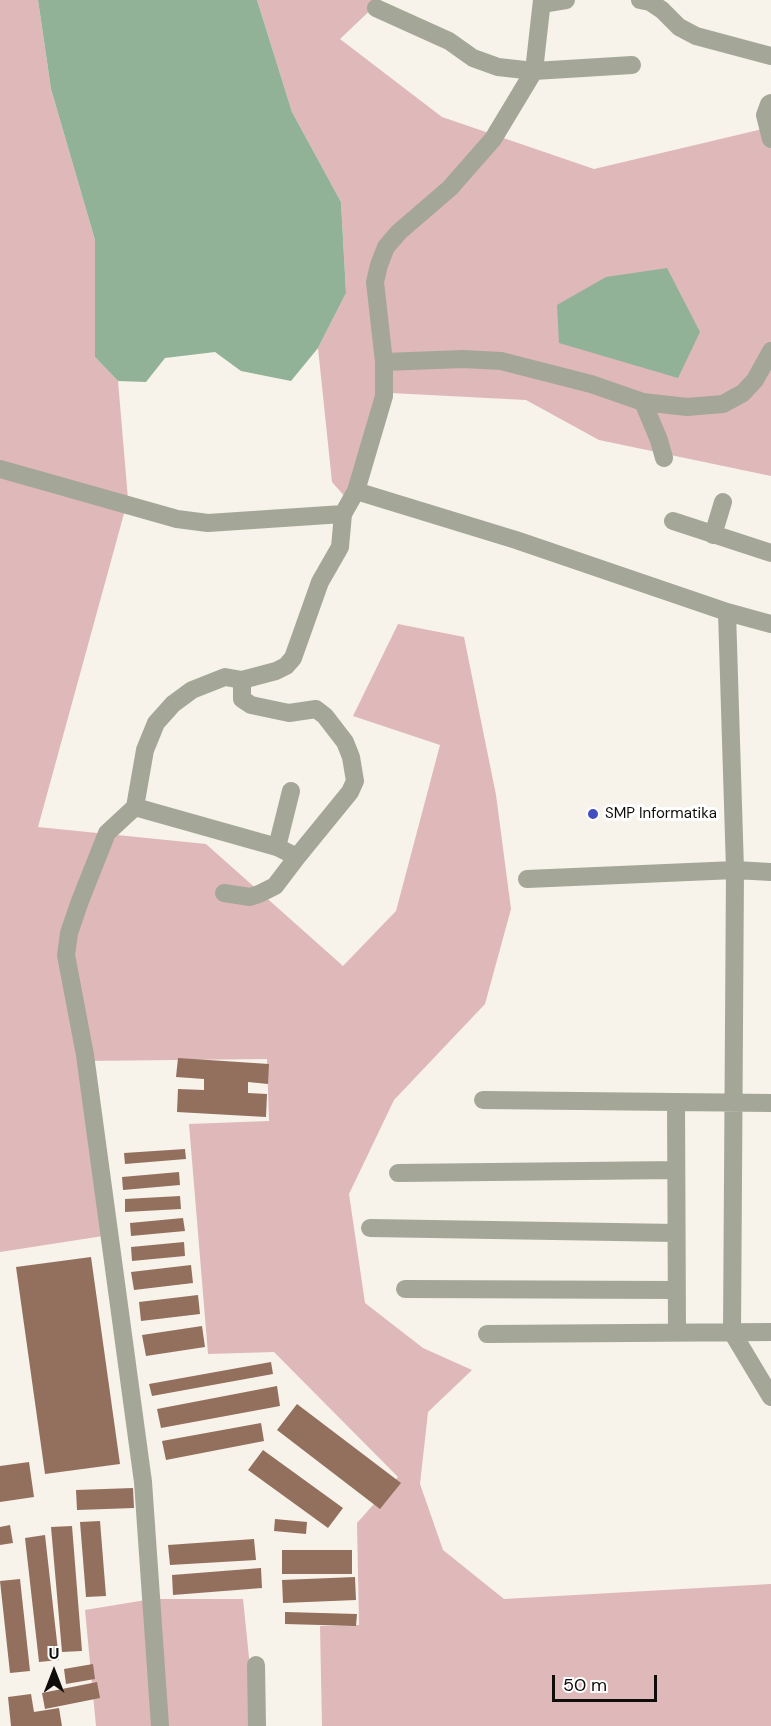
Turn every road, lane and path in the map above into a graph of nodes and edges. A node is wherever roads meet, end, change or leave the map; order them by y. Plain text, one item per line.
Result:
1 (566, 0) edge
2 (640, 0) edge
3 (542, 2) edge
4 (376, 8) dead end
5 (771, 56) edge
6 (632, 65) dead end
7 (534, 71) junction
8 (771, 102) edge
9 (771, 139) edge
10 (771, 351) edge
11 (384, 362) junction
12 (643, 402) junction
13 (664, 458) dead end
14 (0, 469) edge
15 (356, 491) junction
16 (723, 502) dead end
17 (344, 514) junction
18 (673, 521) dead end
19 (713, 535) junction
20 (770, 546) edge
21 (727, 612) junction
22 (771, 624) edge
23 (242, 680) junction
24 (291, 791) dead end
25 (135, 807) junction
26 (277, 847) junction
27 (297, 857) junction
28 (735, 870) junction
29 (771, 872) edge
30 (527, 879) dead end
31 (224, 893) dead end
32 (483, 1100) dead end
33 (676, 1102) junction
34 (732, 1103) junction
35 (771, 1103) edge
36 (676, 1170) junction
37 (398, 1173) dead end
38 (370, 1228) dead end
39 (676, 1233) junction
40 (405, 1289) dead end
41 (676, 1290) junction
42 (677, 1332) junction
43 (732, 1332) junction
44 (771, 1332) edge
45 (487, 1334) dead end
46 (771, 1397) edge
47 (256, 1665) dead end
48 (160, 1726) edge
49 (257, 1726) edge

1 - 3 street
2 - 5 street
3 - 7 street
4 - 7 street
6 - 7 street
7 - 11 street
8 - 9 street
10 - 12 street
11 - 12 street
11 - 15 street
12 - 13 street
14 - 17 street
15 - 17 street
15 - 21 street
16 - 19 street
17 - 23 street
18 - 19 street
19 - 20 street
21 - 22 street
21 - 28 street
23 - 25 street
23 - 27 street
24 - 26 street
25 - 26 street
25 - 48 street
26 - 27 street
27 - 31 street
28 - 29 street
28 - 30 street
28 - 34 street
32 - 33 street
33 - 34 street
33 - 36 street
34 - 35 street
34 - 43 street
36 - 37 street
36 - 39 street
38 - 39 street
39 - 41 street
40 - 41 street
41 - 42 street
42 - 43 street
42 - 45 street
43 - 44 street
43 - 46 street
47 - 49 street

